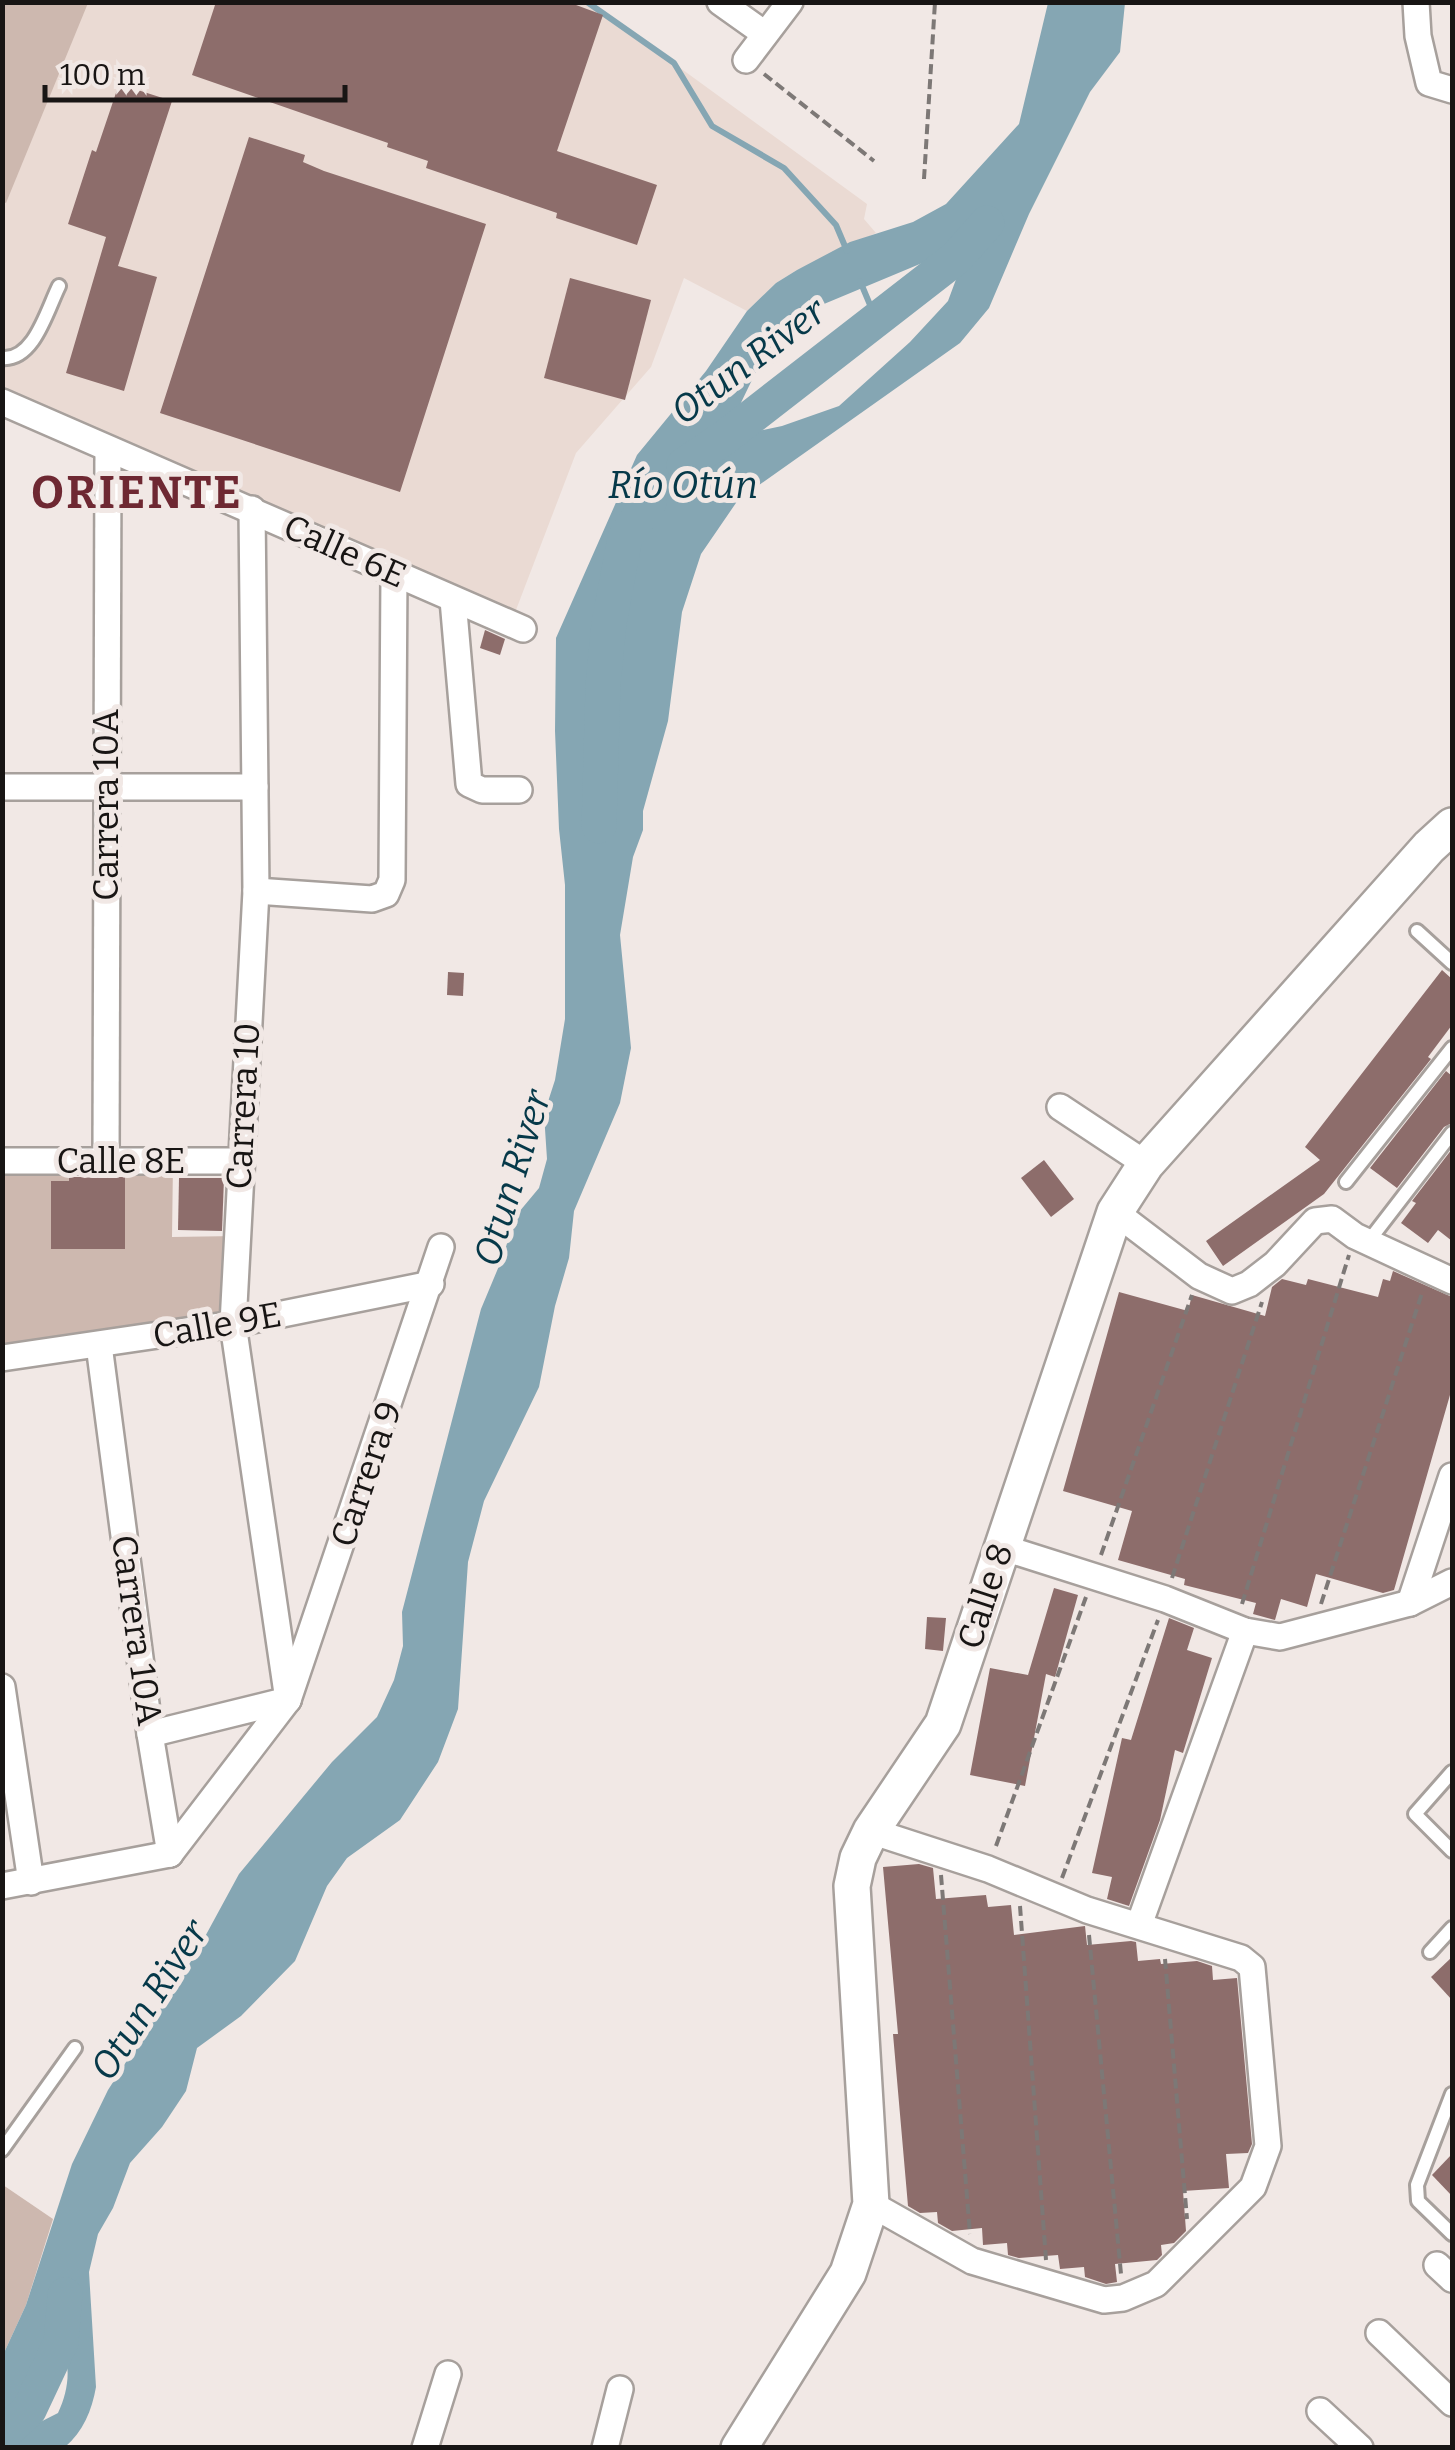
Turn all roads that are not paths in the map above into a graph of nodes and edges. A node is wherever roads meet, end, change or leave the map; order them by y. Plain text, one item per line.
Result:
1 (720, 2) edge
2 (790, 2) edge
3 (1416, 2) edge
4 (765, 34) junction
5 (746, 60) road end
6 (1452, 90) edge
7 (59, 286) dead end
8 (2, 358) edge
9 (2, 402) edge
10 (108, 450) junction
11 (252, 509) junction
12 (394, 573) junction
13 (453, 600) junction
14 (523, 629) dead end
15 (2, 787) edge
16 (255, 787) junction
17 (106, 788) junction
18 (519, 790) dead end
19 (1452, 826) edge
20 (256, 892) junction
21 (1417, 931) dead end
22 (1452, 963) edge
23 (1452, 1048) edge
24 (1060, 1107) dead end
25 (1452, 1133) edge
26 (2, 1160) edge
27 (106, 1160) junction
28 (240, 1161) junction
29 (1146, 1164) junction
30 (1346, 1182) dead end
31 (1116, 1212) junction
32 (1362, 1239) junction
33 (441, 1247) dead end
34 (1441, 1276) edge
35 (431, 1284) junction
36 (234, 1324) junction
37 (99, 1345) junction
38 (2, 1358) edge
39 (1452, 1476) edge
40 (1001, 1547) junction
41 (1452, 1582) edge
42 (1410, 1603) junction
43 (1240, 1628) junction
44 (2, 1687) edge
45 (288, 1700) junction
46 (150, 1734) junction
47 (1452, 1772) edge
48 (872, 1830) junction
49 (1452, 1851) edge
50 (170, 1854) junction
51 (31, 1882) junction
52 (2, 1886) edge
53 (1452, 1928) edge
54 (1151, 1930) junction
55 (1430, 1952) dead end
56 (74, 2048) dead end
57 (1452, 2094) edge
58 (2, 2150) edge
59 (870, 2204) junction
60 (1452, 2234) edge
61 (1379, 2333) dead end
62 (448, 2374) dead end
63 (620, 2389) dead end
64 (1452, 2403) edge
65 (1320, 2411) dead end
66 (426, 2448) edge
67 (605, 2448) edge
68 (740, 2448) edge
69 (1360, 2448) edge

1 - 4 street
2 - 4 street
3 - 6 street
4 - 5 street
7 - 8 lane
9 - 10 street, Calle 6E
10 - 11 street, Calle 6E
10 - 17 street, Carrera 10A
11 - 12 street, Calle 6E
11 - 16 street, Carrera 10
12 - 13 street, Calle 6E
12 - 20 street
13 - 14 street, Calle 6E
13 - 18 street
15 - 17 street
16 - 17 street
16 - 20 street, Carrera 10
17 - 27 street, Carrera 10A
19 - 29 street, Calle 8
20 - 28 street, Carrera 10
21 - 22 lane
23 - 30 lane
24 - 29 street
25 - 32 lane
26 - 27 street, Calle 8E
27 - 28 street, Calle 8E
28 - 36 street, Carrera 10
29 - 31 street, Calle 8
31 - 32 street
31 - 40 street, Calle 8
32 - 34 street
33 - 35 street, Carrera 9
35 - 36 street, Calle 9E
35 - 45 street, Carrera 9
36 - 37 street, Calle 9E
36 - 45 street, Carrera 10
37 - 38 street, Calle 9E
37 - 46 street, Carrera 10A
39 - 42 street
40 - 43 street
40 - 48 street, Calle 8
41 - 42 street
42 - 43 street
43 - 54 street
44 - 51 street
45 - 46 street
45 - 50 street, Carrera 9
46 - 50 street, Carrera 10A
47 - 49 lane
48 - 54 street
48 - 59 street, Calle 8
50 - 51 street
51 - 52 street
53 - 55 lane
54 - 59 street
56 - 58 lane
57 - 60 lane
59 - 68 street, Calle 8
61 - 64 street
62 - 66 street
63 - 67 street
65 - 69 street

